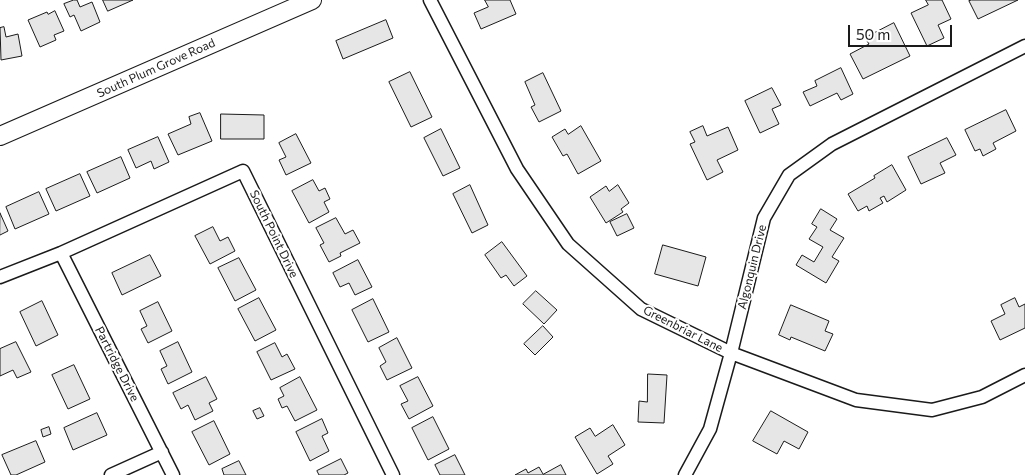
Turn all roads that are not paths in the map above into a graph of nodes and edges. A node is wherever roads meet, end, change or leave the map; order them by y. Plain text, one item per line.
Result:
1 (312, 0) edge
2 (430, 0) edge
3 (1025, 46) edge
4 (0, 136) edge
5 (61, 252) junction
6 (0, 277) edge
7 (731, 353) junction
8 (1025, 375) edge
9 (162, 452) junction
10 (111, 475) edge
11 (174, 475) edge
12 (393, 475) edge
13 (684, 475) edge

1 - 4 street, South Plum Grove Road
2 - 7 street, Greenbriar Lane
3 - 7 street, Algonquin Drive
5 - 6 street
5 - 9 street, Partridge Drive
5 - 12 street, South Point Drive
7 - 8 street, Greenbriar Lane
7 - 13 street, Algonquin Drive
9 - 10 street
9 - 11 street, Partridge Drive

